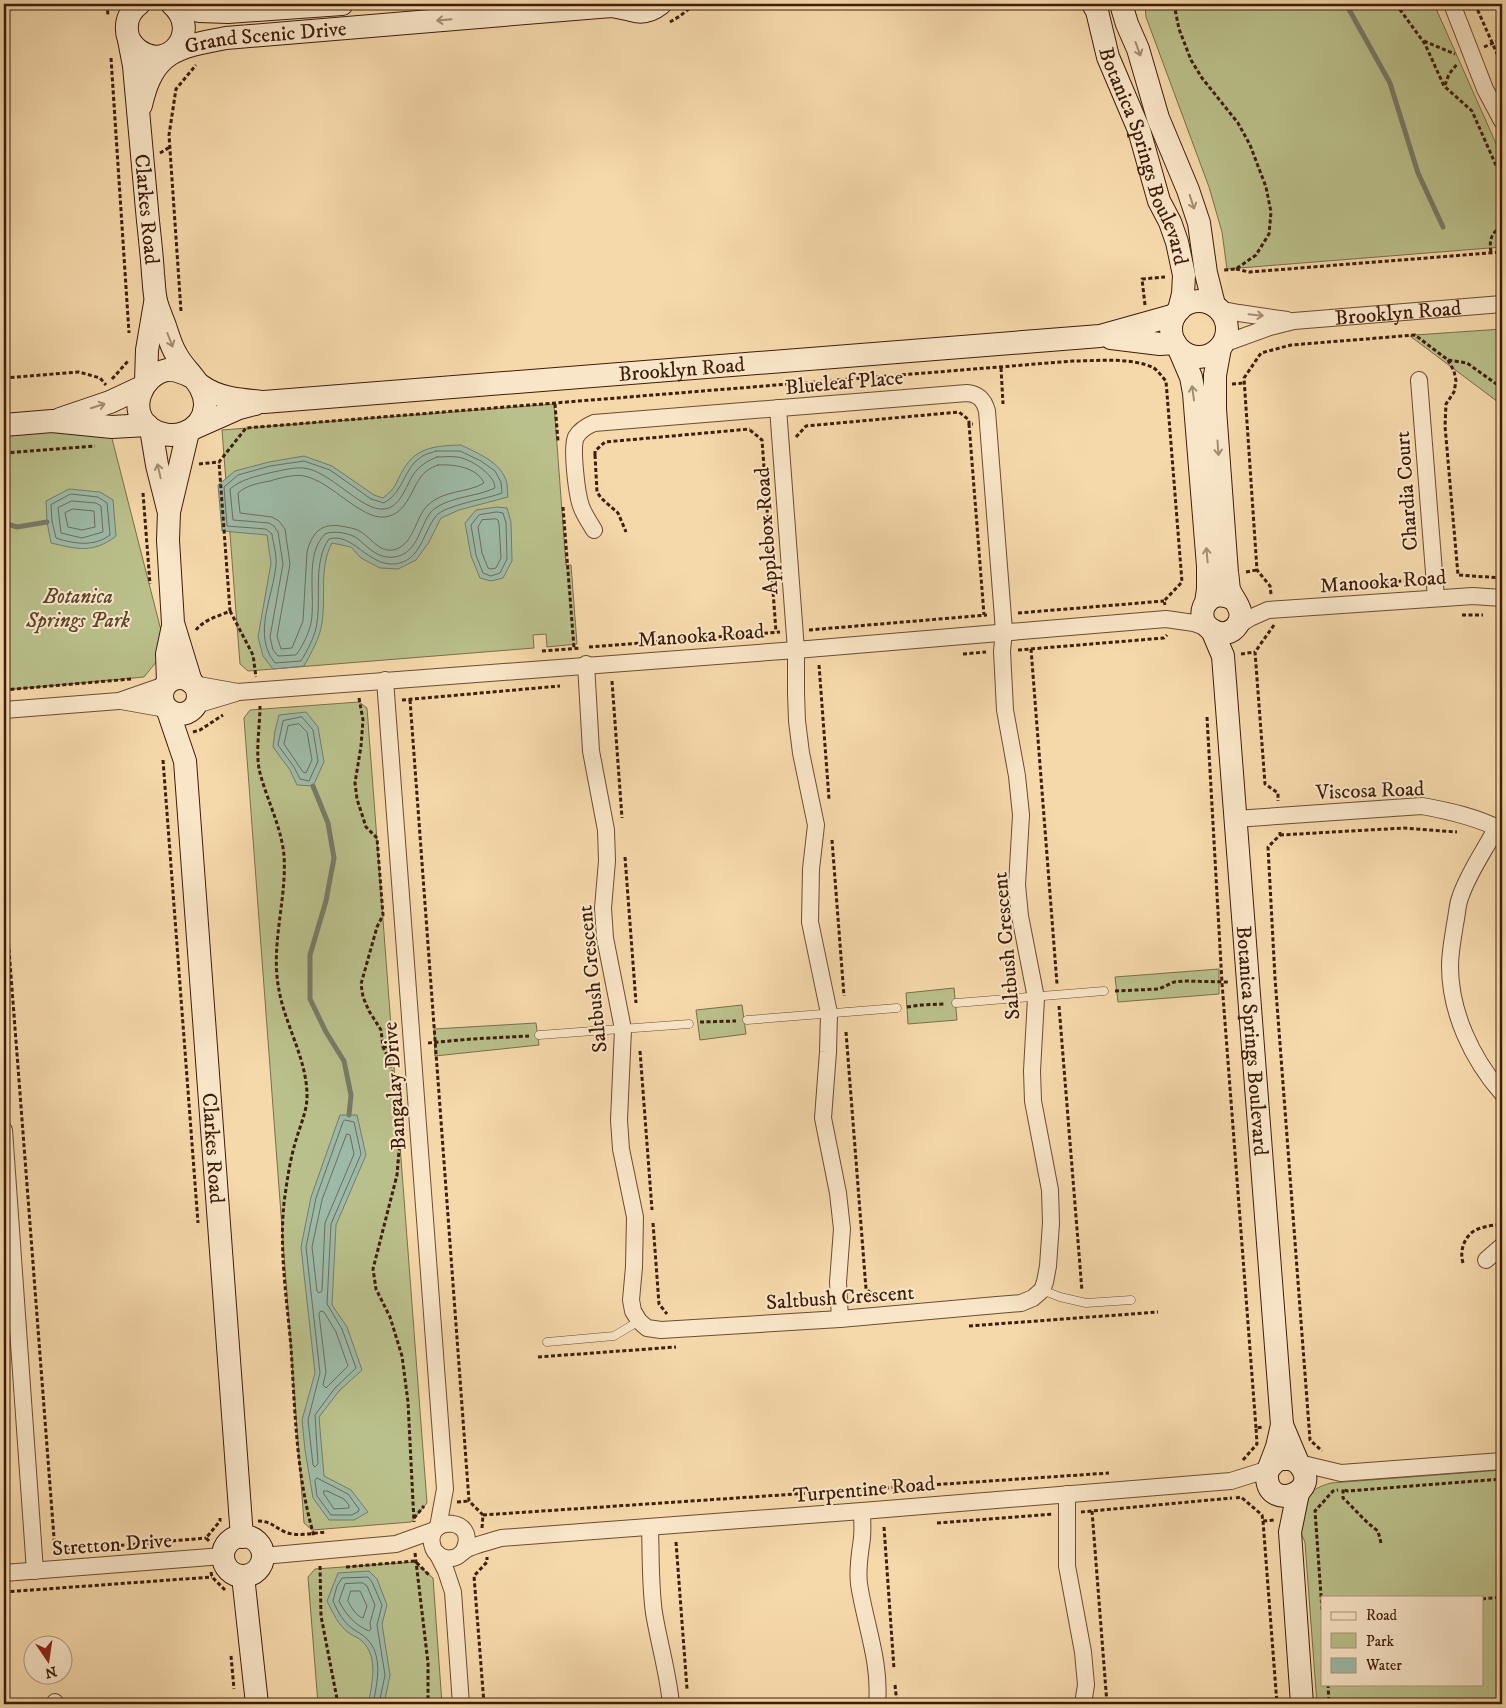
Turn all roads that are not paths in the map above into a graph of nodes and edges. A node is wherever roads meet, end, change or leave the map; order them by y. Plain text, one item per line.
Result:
1 (174, 4) edge
2 (342, 4) edge
3 (660, 4) edge
4 (1093, 4) edge
5 (1121, 4) edge
6 (1452, 4) edge
7 (626, 7) edge
8 (131, 17) edge
9 (169, 53) junction
10 (139, 118) junction
11 (1502, 121) edge
12 (156, 300) junction
13 (1497, 305) edge
14 (1216, 307) junction
15 (1177, 312) junction
16 (1294, 321) junction
17 (1100, 336) junction
18 (1177, 346) junction
19 (1222, 346) junction
20 (1419, 380) dead end
21 (196, 381) junction
22 (144, 384) junction
23 (264, 402) junction
24 (778, 408) junction
25 (52, 421) junction
26 (4, 425) edge
27 (149, 427) junction
28 (191, 430) junction
29 (169, 512) junction
30 (594, 530) dead end
31 (1436, 598) junction
32 (1502, 598) edge
33 (1234, 600) junction
34 (1205, 604) junction
35 (1270, 605) junction
36 (1166, 619) junction
37 (173, 623) junction
38 (1223, 629) junction
39 (1004, 632) junction
40 (796, 650) junction
41 (586, 664) junction
42 (385, 680) junction
43 (156, 684) junction
44 (194, 695) junction
45 (119, 701) junction
46 (4, 710) edge
47 (167, 710) junction
48 (185, 761) junction
49 (1235, 819) junction
50 (1496, 833) edge
51 (1104, 991) road end
52 (1036, 998) junction
53 (956, 1003) road end
54 (897, 1008) road end
55 (829, 1013) junction
56 (747, 1020) road end
57 (689, 1024) road end
58 (630, 1028) junction
59 (539, 1035) road end
60 (1502, 1093) edge
61 (4, 1130) edge
62 (1502, 1246) edge
63 (1486, 1260) dead end
64 (1042, 1290) junction
65 (1131, 1300) dead end
66 (840, 1319) junction
67 (638, 1321) junction
68 (547, 1342) dead end
69 (1282, 1425) junction
70 (1502, 1461) edge
71 (1298, 1463) junction
72 (1269, 1469) junction
73 (1341, 1472) junction
74 (1231, 1481) junction
75 (445, 1489) junction
76 (1298, 1492) junction
77 (1275, 1493) junction
78 (1067, 1494) junction
79 (862, 1511) junction
80 (460, 1526) junction
81 (234, 1527) junction
82 (650, 1527) junction
83 (436, 1528) junction
84 (1290, 1532) junction
85 (396, 1544) junction
86 (472, 1546) junction
87 (435, 1552) junction
88 (263, 1556) junction
89 (217, 1557) junction
90 (36, 1571) junction
91 (4, 1574) edge
92 (243, 1576) junction
93 (453, 1592) junction
94 (257, 1704) edge
95 (461, 1704) edge
96 (671, 1704) edge
97 (877, 1704) edge
98 (1083, 1704) edge
99 (1302, 1704) edge

1 - 2 street, Grand Scenic Drive
1 - 9 street, Clarkes Road
3 - 7 street, Grand Scenic Drive
4 - 15 street, Botanica Springs Boulevard
5 -> 14 street, Botanica Springs Boulevard
6 - 11 street
7 -> 9 street, Grand Scenic Drive
8 - 9 street, Clarkes Road
8 - 10 street, Clarkes Road
9 - 10 street, Clarkes Road
10 - 12 street, Clarkes Road
12 -> 21 street, Clarkes Road
12 - 22 street, Clarkes Road
13 - 16 street, Brooklyn Road
14 - 15 street
14 -> 16 street, Brooklyn Road
14 - 19 street
15 - 17 street, Brooklyn Road
15 - 18 street
16 - 19 street, Brooklyn Road
17 - 18 street, Brooklyn Road
17 - 23 street, Brooklyn Road
18 - 19 street
34 -> 18 street
19 -> 33 street
20 - 31 street, Chardia Court
21 - 22 street
21 - 23 street, Brooklyn Road
21 - 28 street
25 -> 22 street
22 - 27 street
23 - 28 street, Brooklyn Road
24 - 30 street, Blueleaf Place
24 - 39 street, Blueleaf Place
24 - 40 street, Applebox Road
25 - 26 street
25 - 27 street
27 - 28 street
29 -> 27 street, Clarkes Road
28 - 29 street, Clarkes Road
29 - 37 street, Clarkes Road
31 - 32 street, Manooka Road
31 - 35 street, Manooka Road
33 - 34 street
33 - 35 street, Manooka Road
33 - 38 street
34 - 36 street, Manooka Road
34 - 38 street
35 - 38 street, Manooka Road
36 - 38 street, Manooka Road
36 - 39 street, Manooka Road
37 - 43 street, Clarkes Road
37 - 44 street, Clarkes Road
38 - 49 street, Botanica Springs Boulevard
39 - 40 street, Manooka Road
39 - 52 street, Saltbush Crescent
40 - 41 street, Manooka Road
40 - 55 street, Applebox Road
41 - 42 street, Manooka Road
41 - 58 street, Saltbush Crescent
42 - 44 street, Manooka Road
42 - 75 street, Bangalay Drive
43 - 44 street
43 - 45 street
43 - 47 street, Clarkes Road
44 - 47 street
44 - 48 street, Clarkes Road
45 - 46 street
45 - 47 street
47 - 48 street, Clarkes Road
48 - 81 street, Clarkes Road
49 - 50 street, Viscosa Road
49 - 69 street, Botanica Springs Boulevard
50 - 60 street
51 - 52 lane
52 - 53 lane
52 - 64 street, Saltbush Crescent
54 - 55 lane
55 - 56 lane
55 - 66 street, Applebox Road
57 - 58 lane
58 - 59 lane
58 - 67 street, Saltbush Crescent
61 - 90 street
62 - 63 street
64 - 65 lane
64 - 66 street, Saltbush Crescent
66 - 67 street, Saltbush Crescent
67 - 68 lane
69 - 71 street, Botanica Springs Boulevard
69 - 72 street, Botanica Springs Boulevard
70 - 73 street
71 - 72 street
71 - 73 street
71 - 76 street
72 - 74 street, Turpentine Road
72 - 77 street
73 - 76 street
74 - 77 street, Turpentine Road
74 - 78 street, Turpentine Road
75 - 80 street, Bangalay Drive
75 - 83 street, Bangalay Drive
76 - 77 street
76 - 84 street
77 - 84 street
78 - 79 street, Turpentine Road
78 - 98 street
79 - 82 street, Turpentine Road
79 - 97 street
80 - 83 street
80 - 86 street, Turpentine Road
81 - 88 street
81 - 89 street
82 - 86 street, Turpentine Road
82 - 96 street
83 - 85 street
83 - 87 street
84 - 99 street
85 - 87 street
85 - 88 street
86 - 87 street
86 - 93 street
87 - 93 street
88 - 92 street
89 - 90 street, Stretton Drive
89 - 92 street
90 - 91 street, Stretton Drive
92 - 94 street
93 - 95 street

